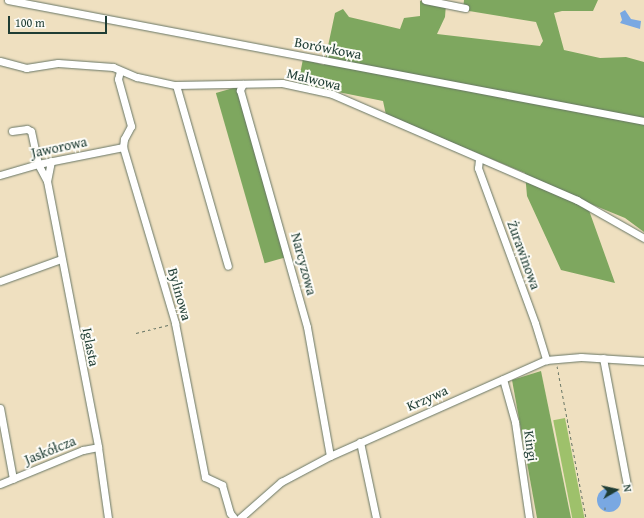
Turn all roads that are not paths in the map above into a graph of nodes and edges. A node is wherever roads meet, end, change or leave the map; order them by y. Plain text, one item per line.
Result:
1 (8, 0) edge
2 (425, 0) edge
3 (465, 8) dead end
4 (0, 61) edge
5 (120, 71) junction
6 (243, 84) junction
7 (176, 85) junction
8 (644, 121) edge
9 (12, 131) dead end
10 (123, 147) junction
11 (479, 158) junction
12 (51, 161) junction
13 (38, 164) junction
14 (0, 175) edge
15 (47, 181) junction
16 (644, 238) edge
17 (61, 259) junction
18 (228, 266) dead end
19 (0, 281) edge
20 (603, 358) junction
21 (546, 360) junction
22 (644, 361) edge
23 (503, 379) junction
24 (0, 408) edge
25 (360, 442) junction
26 (98, 447) junction
27 (330, 456) junction
28 (13, 479) junction
29 (0, 484) edge
30 (627, 485) dead end
31 (108, 518) edge
32 (234, 518) edge
33 (240, 518) edge
34 (376, 518) edge
35 (529, 518) edge

1 - 8 street, Borówkowa
2 - 3 street
4 - 5 street, Malwowa
5 - 7 street, Malwowa
5 - 10 street
6 - 7 street, Malwowa
6 - 11 street, Malwowa
6 - 27 street, Narcyzowa
7 - 18 street
9 - 13 street, Iglasta
10 - 12 street, Jaworowa
10 - 32 street, Bylinowa
11 - 16 street, Malwowa
11 - 21 street, Żurawinowa
12 - 13 street, Jaworowa
12 - 15 street, Iglasta
13 - 14 street, Jaworowa
13 - 15 street, Iglasta
15 - 17 street, Iglasta
17 - 19 street
17 - 26 street, Iglasta
20 - 21 street, Krzywa
20 - 22 street, Krzywa
20 - 30 street
21 - 23 street, Krzywa
23 - 25 street, Krzywa
23 - 35 street, Kingi
24 - 28 street, Jaskółcza
25 - 27 street, Krzywa
25 - 34 street
26 - 28 street, Jaskółcza
26 - 31 street, Iglasta
27 - 33 street, Krzywa
28 - 29 street, Jaskółcza

